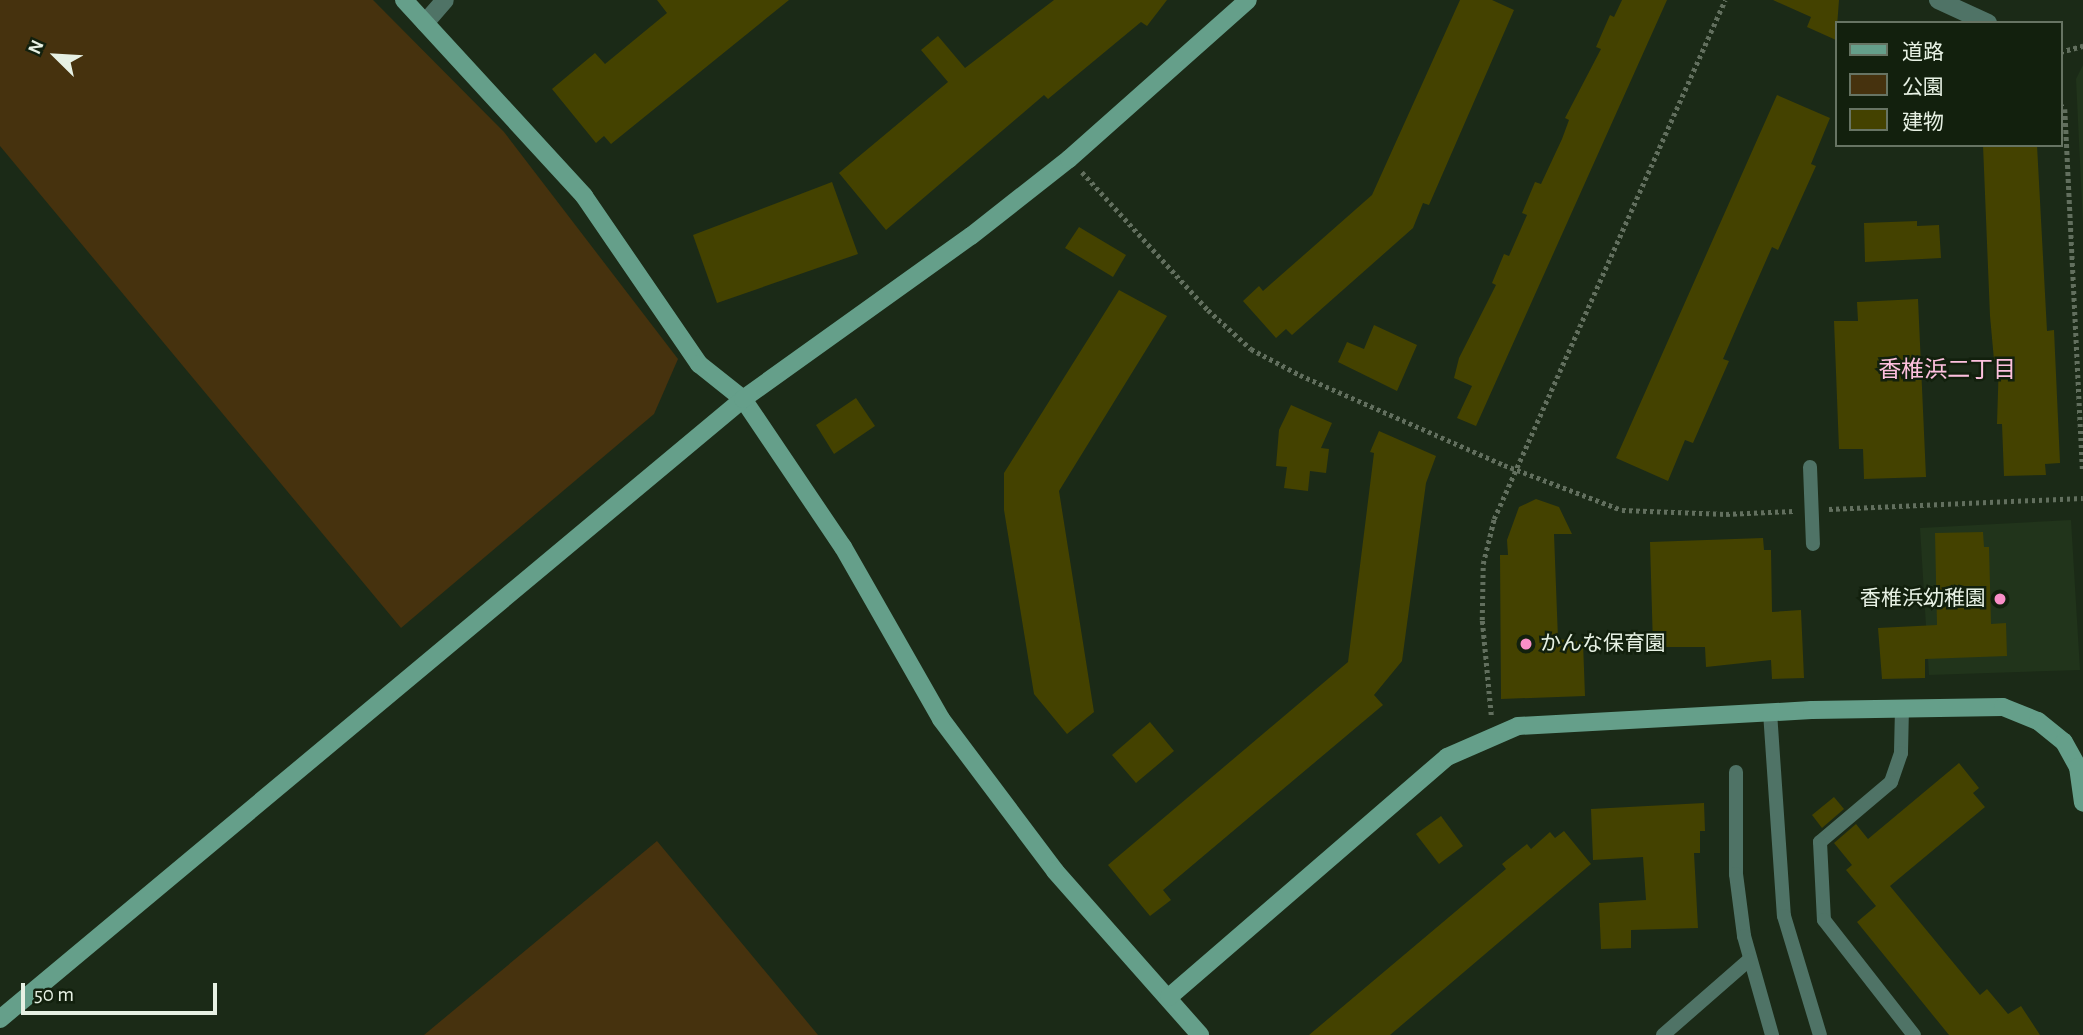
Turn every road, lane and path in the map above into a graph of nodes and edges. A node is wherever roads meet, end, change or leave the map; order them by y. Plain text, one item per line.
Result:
1 (404, 0) edge
2 (445, 0) edge
3 (1248, 0) edge
4 (1725, 0) edge
5 (1938, 0) edge
6 (1984, 21) edge
7 (425, 23) junction
8 (2083, 46) edge
9 (2062, 51) edge
10 (2062, 106) edge
11 (1069, 159) junction
12 (743, 399) junction
13 (1810, 467) dead end
14 (1517, 470) junction
15 (2083, 472) edge
16 (2083, 498) edge
17 (1813, 510) junction
18 (1813, 544) dead end
19 (1902, 708) junction
20 (1770, 712) junction
21 (1493, 737) junction
22 (1735, 772) dead end
23 (2083, 803) edge
24 (1749, 960) junction
25 (1169, 997) junction
26 (0, 1019) edge
27 (1200, 1035) edge
28 (1662, 1035) edge
29 (1772, 1035) edge
30 (1820, 1035) edge
31 (1914, 1035) edge

1 - 7 street
2 - 7 street
3 - 11 street
4 - 14 path
5 - 6 street
7 - 12 street
8 - 9 path
10 - 15 path
11 - 12 street
11 - 14 path
12 - 25 street
12 - 26 street
13 - 17 lane
14 - 17 path
14 - 21 path
16 - 17 path
17 - 18 lane
19 - 20 street
19 - 23 street
19 - 31 lane
20 - 21 street
20 - 30 lane
21 - 25 street
22 - 24 lane
24 - 28 lane
24 - 29 lane
25 - 27 street

